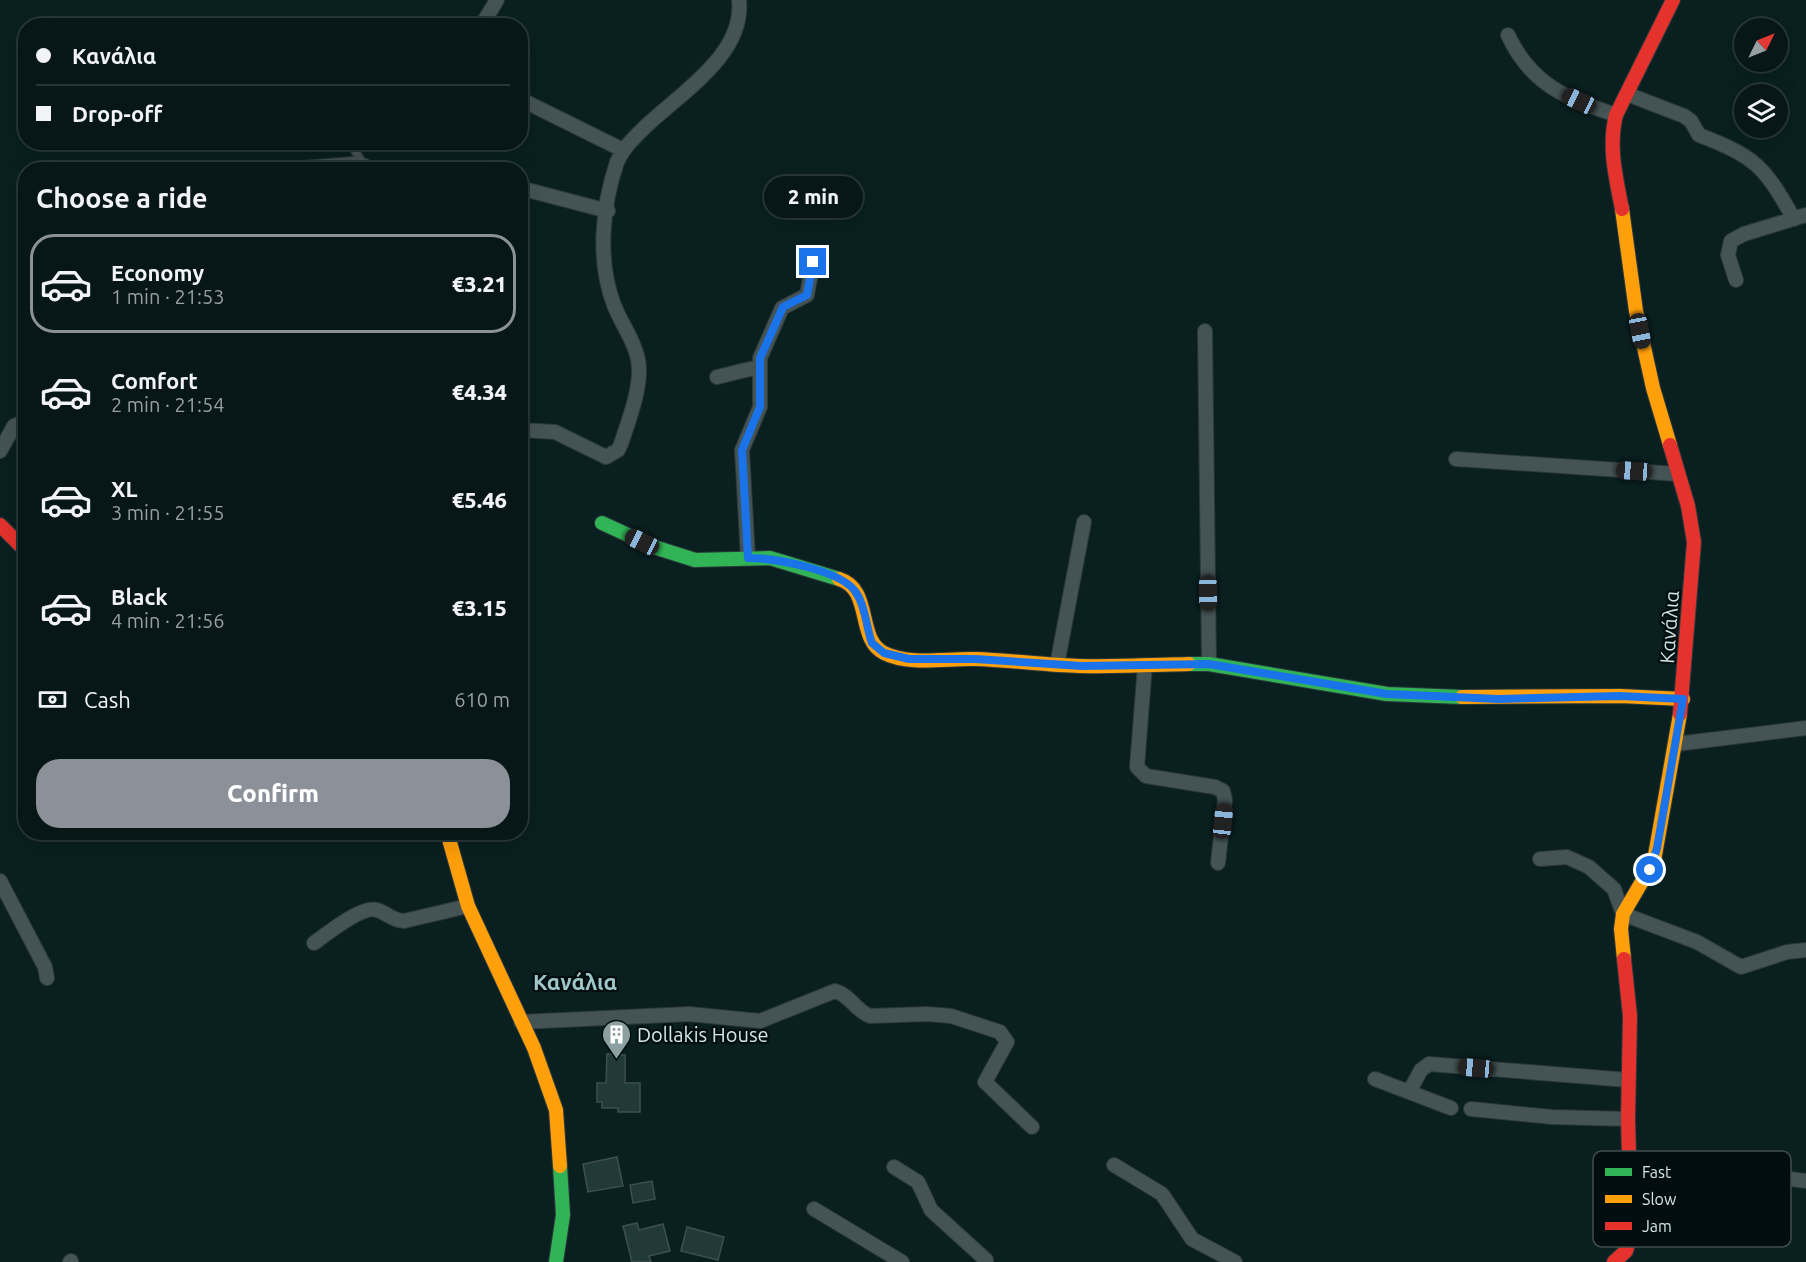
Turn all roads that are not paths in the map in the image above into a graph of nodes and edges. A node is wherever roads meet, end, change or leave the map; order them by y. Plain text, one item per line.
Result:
1 (497, 0) edge
2 (739, 0) edge
3 (1673, 0) edge
4 (486, 18) edge
5 (1508, 35) dead end
6 (1627, 94) junction
7 (528, 103) edge
8 (1616, 115) junction
9 (623, 150) junction
10 (528, 190) edge
11 (608, 212) junction
12 (1800, 217) edge
13 (813, 262) dead end
14 (1736, 280) dead end
15 (1205, 331) dead end
16 (759, 367) junction
17 (717, 377) dead end
18 (18, 424) edge
19 (528, 430) edge
20 (0, 451) edge
21 (1456, 459) dead end
22 (1678, 474) junction
23 (1084, 522) dead end
24 (602, 523) dead end
25 (0, 525) edge
26 (18, 543) edge
27 (748, 558) junction
28 (1209, 664) junction
29 (1057, 665) junction
30 (1145, 665) junction
31 (1683, 699) junction
32 (1806, 728) edge
33 (1676, 744) junction
34 (449, 840) edge
35 (1540, 859) dead end
36 (1218, 863) dead end
37 (0, 881) edge
38 (468, 906) junction
39 (1623, 914) junction
40 (314, 943) dead end
41 (1806, 950) edge
42 (47, 978) dead end
43 (521, 1022) junction
44 (1375, 1079) dead end
45 (1628, 1080) junction
46 (1410, 1092) junction
47 (1451, 1108) dead end
48 (1470, 1109) dead end
49 (1628, 1119) junction
50 (1032, 1127) dead end
51 (1629, 1151) edge
52 (1114, 1165) dead end
53 (894, 1167) dead end
54 (1791, 1179) edge
55 (1806, 1181) edge
56 (814, 1209) dead end
57 (986, 1261) edge
58 (556, 1262) edge
59 (902, 1262) edge
60 (1235, 1262) edge

1 - 4 street
2 - 9 street
3 - 6 street, Κανάλια
5 - 8 street
6 - 8 street, Κανάλια
6 - 12 street
7 - 9 street
8 - 22 street, Κανάλια
9 - 11 street
10 - 11 street
11 - 19 street
12 - 14 street
13 - 16 street
15 - 28 street
16 - 17 street
16 - 27 street
18 - 20 street
21 - 22 street
22 - 31 street, Κανάλια
23 - 29 street
24 - 27 street
25 - 26 street
27 - 29 street
28 - 30 street
28 - 31 street
29 - 30 street
30 - 36 street
31 - 33 street, Κανάλια
32 - 33 street
33 - 39 street, Κανάλια
34 - 38 street
35 - 39 street
37 - 42 street
38 - 40 street
38 - 43 street
39 - 41 street
39 - 45 street, Κανάλια
43 - 50 street
43 - 58 street
44 - 46 street
45 - 46 street
45 - 49 street, Κανάλια
46 - 47 street
48 - 49 street
49 - 51 street, Κανάλια
52 - 60 street
53 - 57 street
54 - 55 street
56 - 59 street

